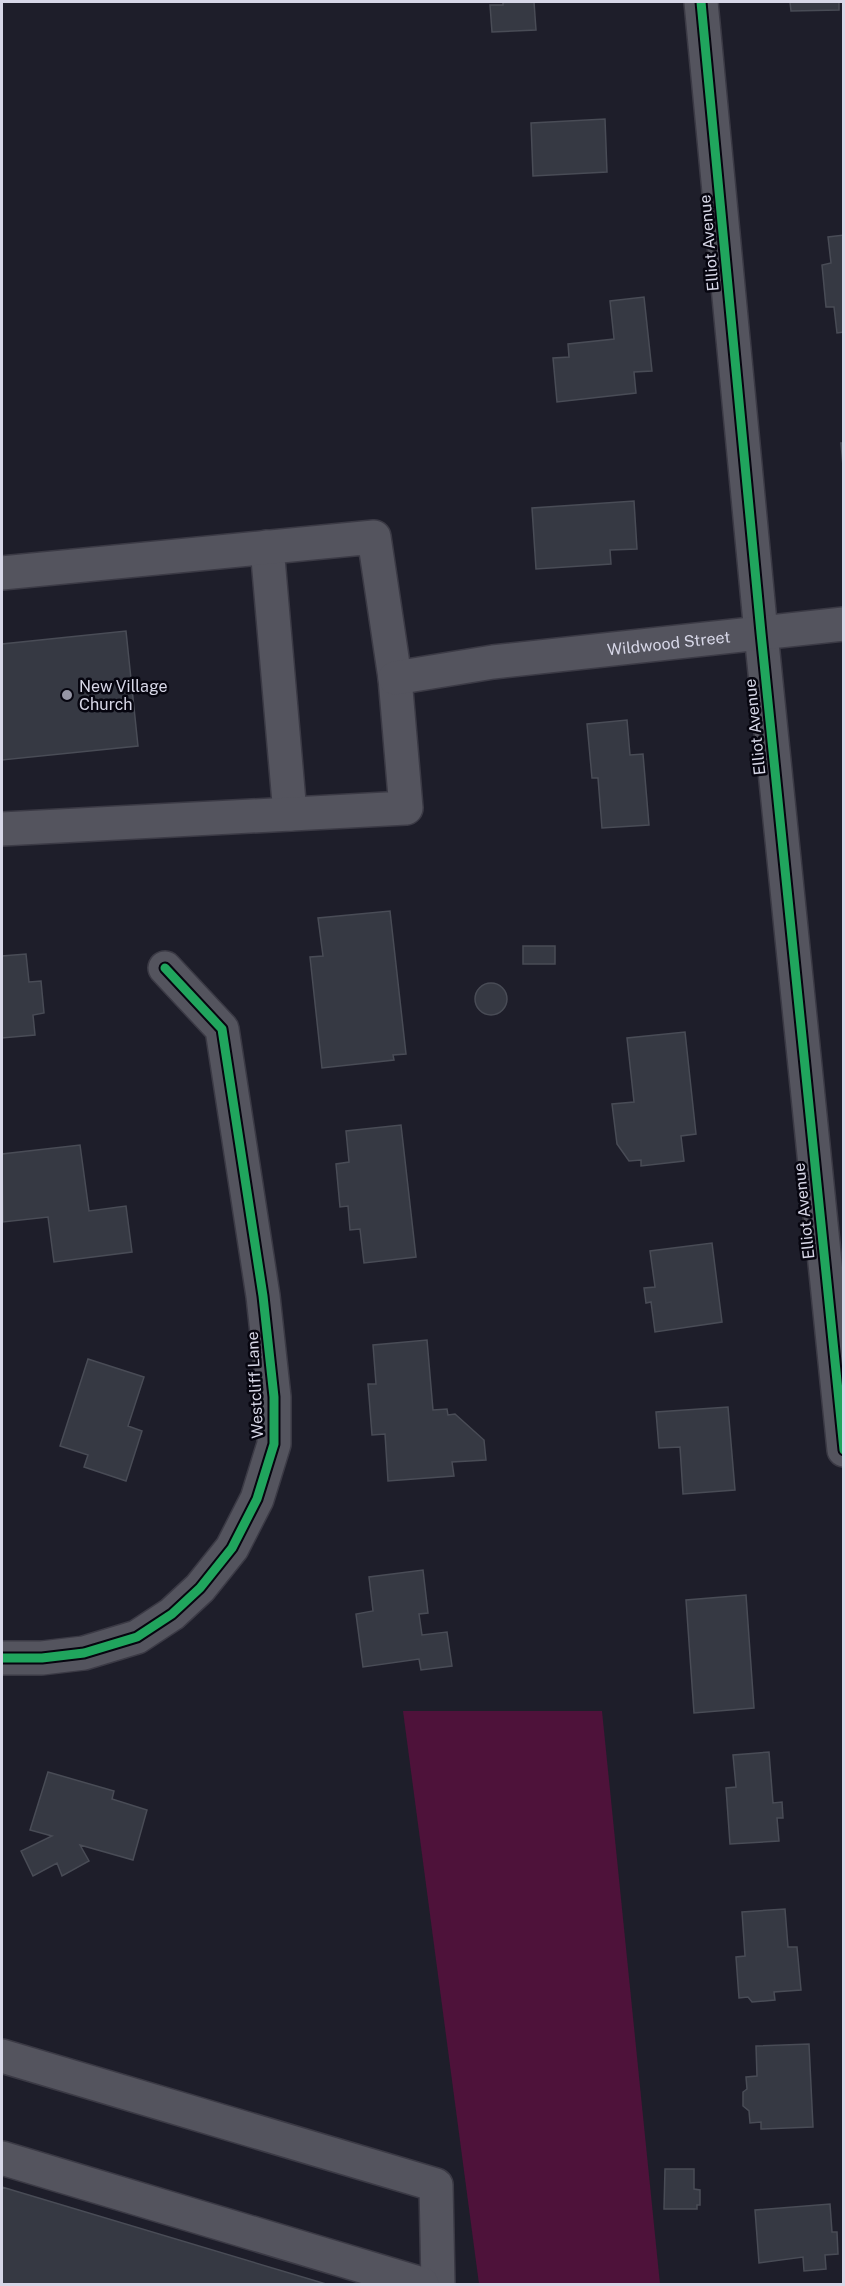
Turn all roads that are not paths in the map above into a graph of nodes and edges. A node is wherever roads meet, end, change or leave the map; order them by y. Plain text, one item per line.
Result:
1 (701, 2) edge
2 (267, 547) junction
3 (2, 573) edge
4 (843, 624) edge
5 (761, 633) junction
6 (395, 678) junction
7 (290, 814) junction
8 (2, 829) edge
9 (165, 968) dead end
10 (843, 1450) edge
11 (2, 1658) edge
12 (2, 2055) edge
13 (2, 2158) edge
14 (422, 2284) edge
15 (438, 2284) edge

1 - 5 street, Elliot Avenue
2 - 3 street
2 - 6 street
2 - 7 street
4 - 5 street, Wildwood Street
5 - 6 street, Wildwood Street
5 - 10 street, Elliot Avenue
6 - 7 street
7 - 8 street
9 - 11 street, Westcliff Lane
12 - 15 street
13 - 14 street

